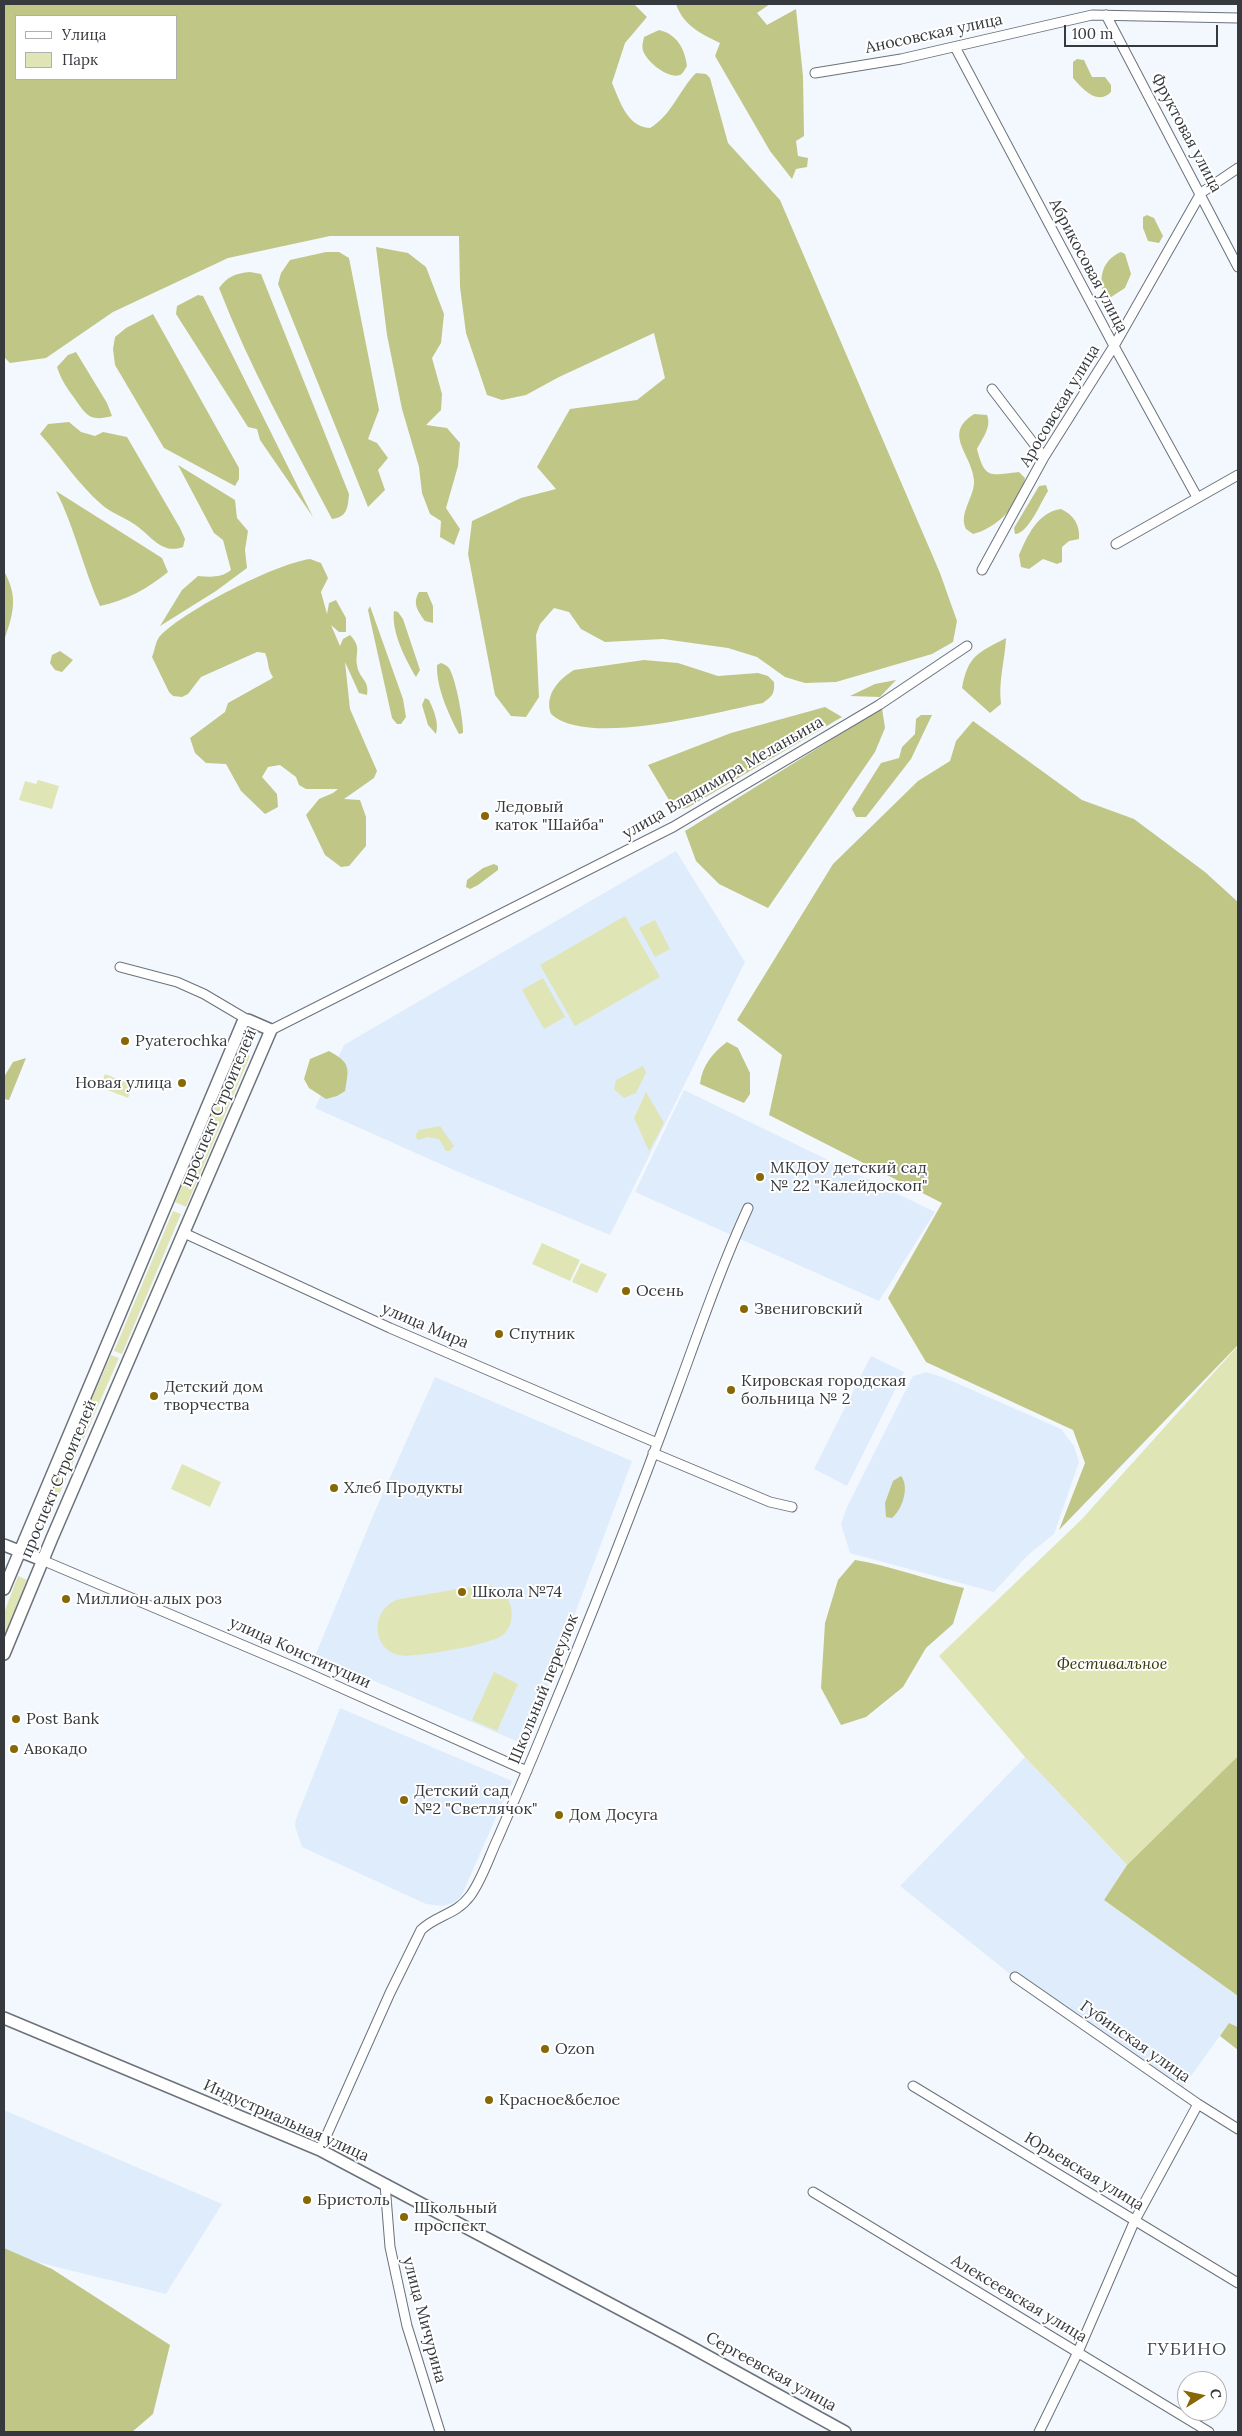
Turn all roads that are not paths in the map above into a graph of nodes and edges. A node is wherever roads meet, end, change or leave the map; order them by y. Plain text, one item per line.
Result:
1 (1106, 15) junction
2 (1238, 18) edge
3 (955, 47) junction
4 (815, 73) dead end
5 (1238, 168) edge
6 (1201, 192) junction
7 (1238, 266) edge
8 (1114, 346) junction
9 (992, 389) dead end
10 (1044, 457) junction
11 (1238, 475) edge
12 (1197, 497) junction
13 (1116, 544) dead end
14 (982, 570) dead end
15 (967, 646) dead end
16 (120, 967) dead end
17 (248, 1020) junction
18 (271, 1030) junction
19 (748, 1208) dead end
20 (184, 1233) junction
21 (657, 1442) junction
22 (653, 1453) junction
23 (792, 1507) dead end
24 (4, 1545) edge
25 (19, 1551) junction
26 (42, 1560) junction
27 (4, 1589) edge
28 (4, 1654) edge
29 (527, 1770) junction
30 (1015, 1977) dead end
31 (4, 2018) edge
32 (913, 2086) dead end
33 (1198, 2104) junction
34 (1238, 2129) edge
35 (320, 2150) junction
36 (384, 2184) junction
37 (813, 2192) dead end
38 (1135, 2220) junction
39 (1238, 2282) edge
40 (680, 2341) joint
41 (1078, 2352) junction
42 (440, 2432) edge
43 (845, 2432) edge
44 (1039, 2432) edge
45 (1209, 2432) edge

1 - 2 street, Аносовская улица
1 - 3 street, Аносовская улица
1 - 6 street, Фруктовая улица
3 - 4 street, Аносовская улица
3 - 8 street, Абрикосовая улица
5 - 6 street, Аросовская улица
6 - 7 street, Фруктовая улица
6 - 8 street, Аросовская улица
8 - 10 street, Аросовская улица
8 - 12 street, Абрикосовая улица
9 - 10 street
10 - 14 street, Аросовская улица
11 - 12 street
12 - 13 street
15 - 18 street, улица Владимира Меланьина
16 - 17 street
17 - 18 street, проспект Строителей
17 - 25 street, проспект Строителей
18 - 20 street, проспект Строителей
19 - 21 street, Школьный переулок
20 - 21 street, улица Мира
20 - 26 street, проспект Строителей
21 - 22 street, Школьный переулок
22 - 23 street
22 - 29 street, Школьный переулок
24 - 25 street, улица Конституции
25 - 26 street, улица Конституции
25 - 27 street, проспект Строителей
26 - 28 street, проспект Строителей
26 - 29 street, улица Конституции
29 - 35 street, Школьный переулок
30 - 33 street, Губинская улица
31 - 35 street, Индустриальная улица
32 - 38 street, Юрьевская улица
33 - 34 street, Губинская улица
33 - 38 street
35 - 36 street, Индустриальная улица
36 - 40 street, Индустриальная улица
36 - 42 street, улица Мичурина
37 - 41 street, Алексеевская улица
38 - 39 street, Юрьевская улица
38 - 41 street
40 - 43 street, Сергеевская улица
41 - 44 street
41 - 45 street, Алексеевская улица

